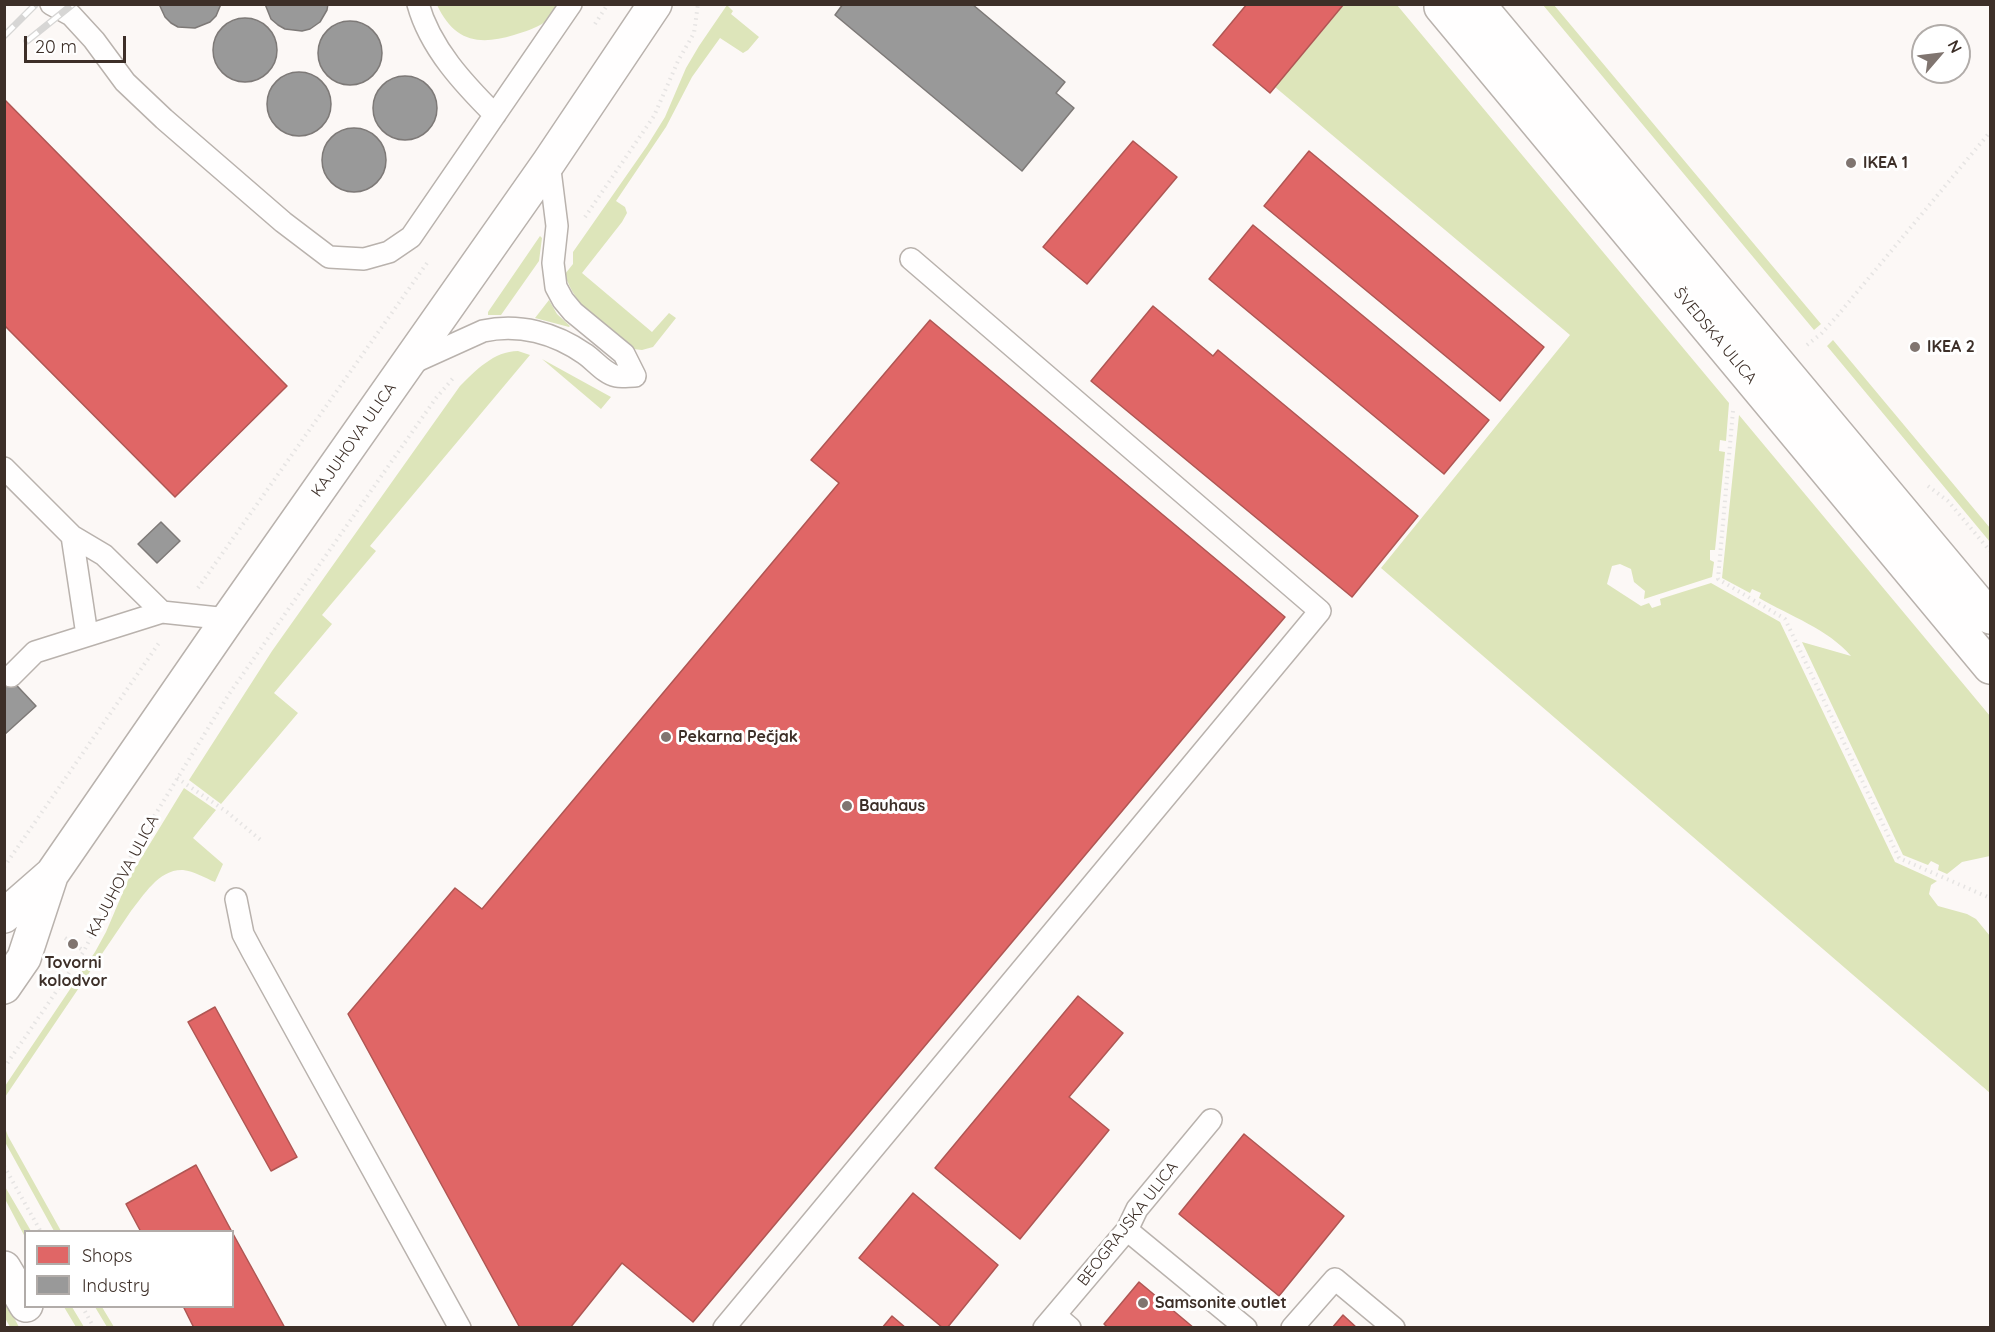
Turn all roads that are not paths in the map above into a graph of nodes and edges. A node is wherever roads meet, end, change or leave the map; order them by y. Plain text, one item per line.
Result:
1 (51, 4) edge
2 (418, 4) edge
3 (571, 4) edge
4 (655, 4) edge
5 (1443, 4) edge
6 (1478, 4) edge
7 (495, 116) junction
8 (549, 162) junction
9 (911, 259) dead end
10 (406, 366) junction
11 (1769, 377) junction
12 (4, 468) edge
13 (72, 536) junction
14 (162, 612) junction
15 (1990, 617) edge
16 (228, 619) junction
17 (87, 635) junction
18 (1990, 667) edge
19 (11, 676) dead end
20 (52, 874) junction
21 (236, 899) dead end
22 (4, 915) edge
23 (4, 987) edge
24 (1211, 1120) dead end
25 (1127, 1230) junction
26 (4, 1268) edge
27 (24, 1303) edge
28 (27, 1308) edge
29 (1056, 1323) edge
30 (38, 1328) edge
31 (460, 1328) edge
32 (724, 1328) edge
33 (1246, 1328) edge
34 (1293, 1328) edge
35 (1394, 1328) edge

1 - 7 lane
2 - 7 lane
3 - 7 lane
4 - 8 street, KAJUHOVA ULICA
5 - 11 street, ŠVEDSKA ULICA
6 - 11 street, ŠVEDSKA ULICA
8 - 10 street, KAJUHOVA ULICA
8 - 10 lane
9 - 32 lane
10 - 16 street, KAJUHOVA ULICA
11 - 15 street, ŠVEDSKA ULICA
11 - 18 street, ŠVEDSKA ULICA
12 - 13 lane
13 - 14 lane
13 - 17 lane
14 - 16 lane
14 - 17 lane
16 - 20 street, KAJUHOVA ULICA
17 - 19 lane
20 - 22 street, KAJUHOVA ULICA
20 - 23 street, KAJUHOVA ULICA
21 - 31 lane
24 - 25 lane, BEOGRAJSKA ULICA
25 - 29 lane, BEOGRAJSKA ULICA
25 - 33 lane
26 - 27 street
28 - 30 street
34 - 35 lane

